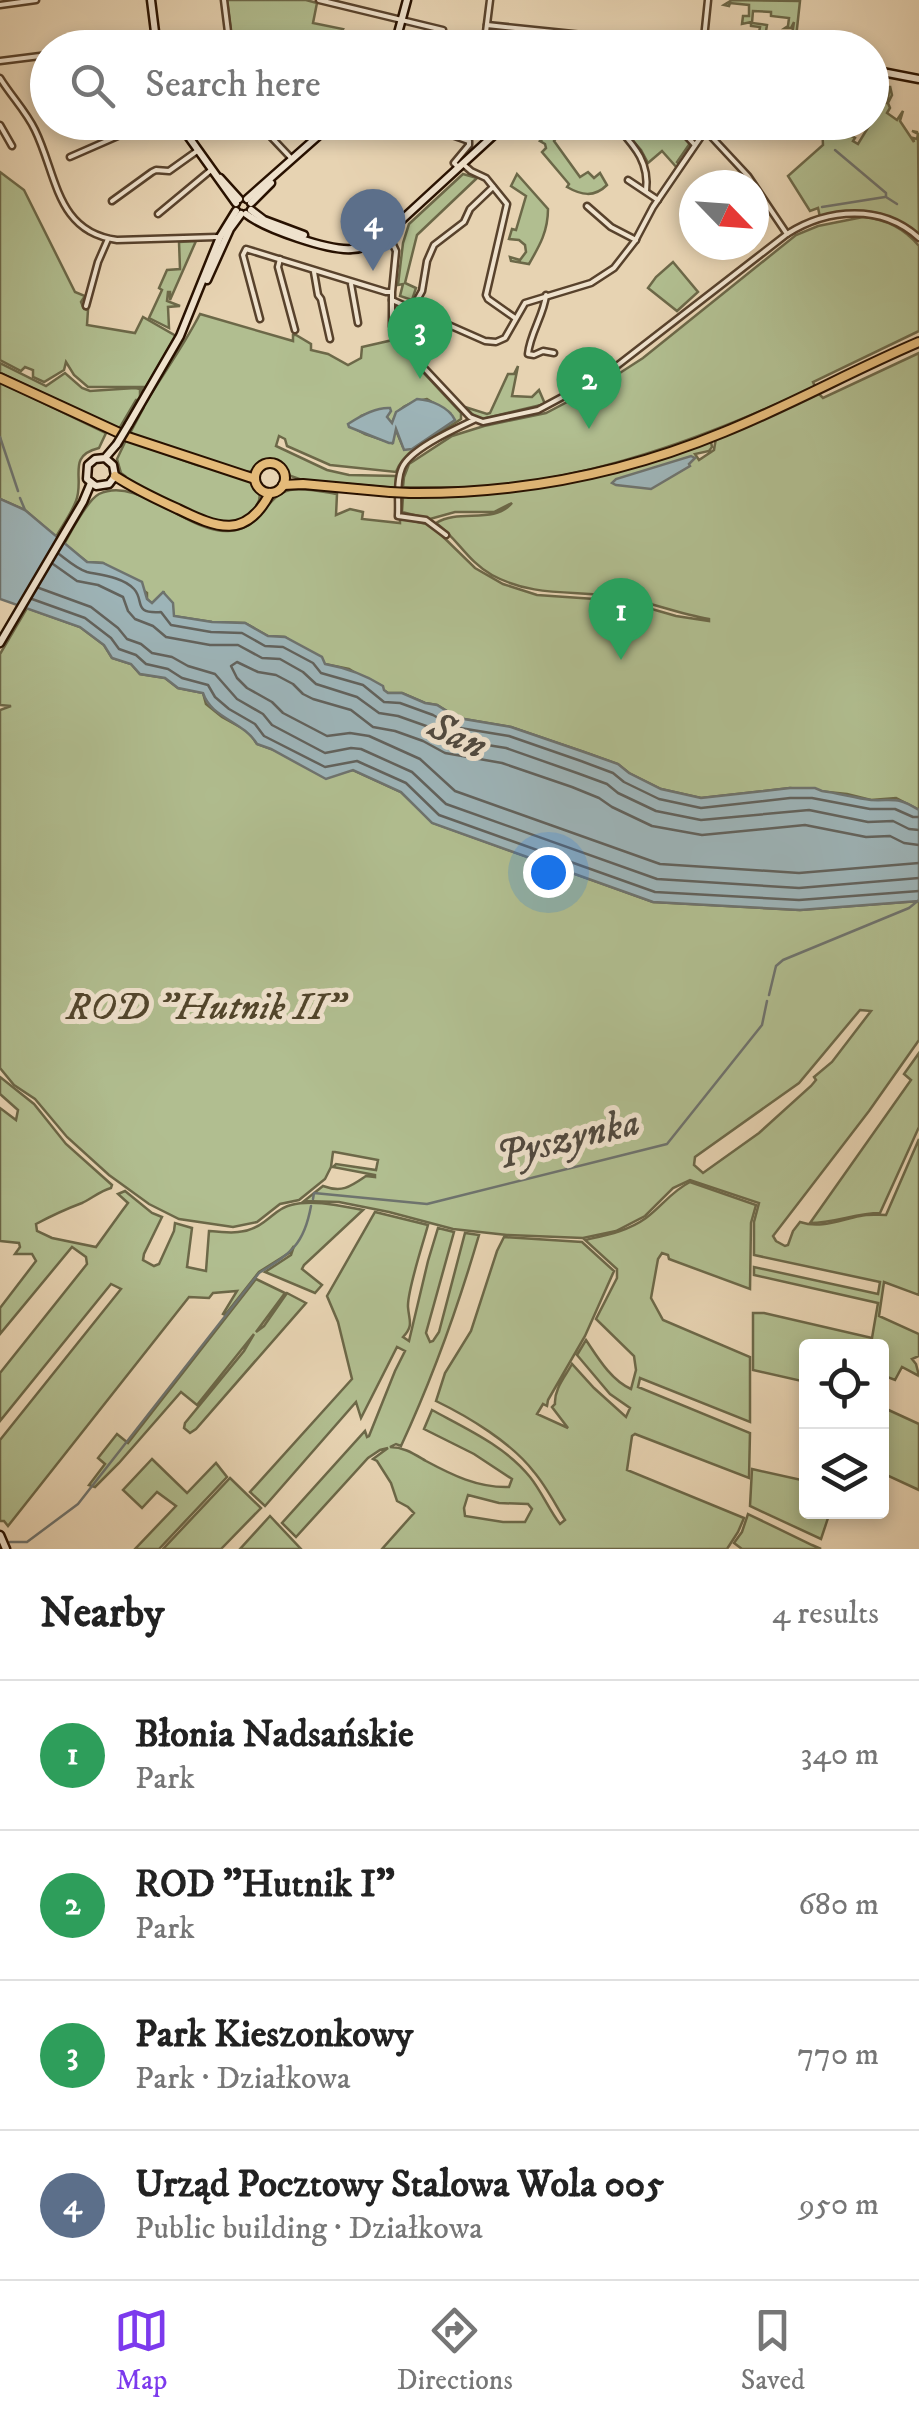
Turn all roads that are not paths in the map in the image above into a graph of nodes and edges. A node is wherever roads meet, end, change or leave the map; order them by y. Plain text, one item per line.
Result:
1 (36, 0) edge
2 (150, 0) edge
3 (224, 0) edge
4 (319, 0) edge
5 (406, 0) edge
6 (490, 0) edge
7 (708, 0) edge
8 (0, 5) edge
9 (402, 20) junction
10 (487, 25) junction
11 (154, 30) edge
12 (228, 30) edge
13 (399, 30) edge
14 (443, 30) edge
15 (486, 30) edge
16 (533, 30) edge
17 (705, 30) edge
18 (30, 57) edge
19 (0, 61) edge
20 (889, 73) edge
21 (0, 78) edge
22 (919, 79) edge
23 (30, 120) edge
24 (0, 126) edge
25 (40, 140) edge
26 (108, 140) edge
27 (190, 140) edge
28 (275, 140) edge
29 (315, 140) edge
30 (468, 140) edge
31 (489, 140) edge
32 (628, 140) edge
33 (690, 140) edge
34 (700, 140) edge
35 (715, 140) edge
36 (12, 146) dead end
37 (696, 146) junction
38 (197, 151) junction
39 (70, 156) dead end
40 (293, 160) junction
41 (461, 166) junction
42 (212, 170) junction
43 (628, 180) dead end
44 (492, 187) junction
45 (646, 191) junction
46 (658, 200) junction
47 (112, 201) dead end
48 (588, 206) dead end
49 (243, 207) junction
50 (158, 214) dead end
51 (258, 222) junction
52 (386, 232) junction
53 (788, 234) junction
54 (224, 236) junction
55 (919, 238) edge
56 (108, 239) junction
57 (636, 240) junction
58 (280, 259) junction
59 (315, 270) junction
60 (351, 282) junction
61 (392, 292) junction
62 (546, 296) junction
63 (392, 300) junction
64 (86, 306) dead end
65 (412, 308) junction
66 (260, 318) dead end
67 (515, 318) junction
68 (358, 323) dead end
69 (295, 330) dead end
70 (330, 339) dead end
71 (919, 342) edge
72 (554, 352) dead end
73 (0, 378) edge
74 (474, 420) junction
75 (108, 460) junction
76 (256, 475) junction
77 (113, 479) junction
78 (284, 481) junction
79 (93, 485) junction
80 (267, 492) junction
81 (446, 535) dead end
82 (0, 643) edge
83 (0, 1535) edge
84 (6, 1549) edge

1 - 8 street
2 - 11 street
3 - 12 street
4 - 9 street
5 - 9 street
6 - 10 street
7 - 17 street
9 - 13 street
9 - 14 street
10 - 15 street
10 - 16 street
18 - 19 street
20 - 22 street
21 - 23 street
24 - 36 street
25 - 56 street
26 - 39 street
27 - 38 street
28 - 40 street
29 - 40 street
30 - 41 street
31 - 41 street
32 - 45 street
33 - 37 street
34 - 37 street
35 - 53 street
37 - 46 street
38 - 42 street
38 - 47 street
40 - 49 street
41 - 44 street
41 - 52 street
42 - 49 street
42 - 50 street
43 - 45 street
44 - 65 street
44 - 67 street
45 - 46 street
46 - 57 street
48 - 57 street
49 - 51 street
49 - 52 street
49 - 54 street
51 - 52 street
51 - 54 street
52 - 61 street
53 - 55 street
53 - 74 street
54 - 56 street
54 - 75 street, bridge
56 - 64 street
57 - 62 street
58 - 59 street
58 - 66 street
58 - 69 street
59 - 60 street
59 - 70 street
60 - 61 street
60 - 68 street
61 - 63 street
62 - 67 street
62 - 72 street
63 - 65 street
63 - 74 street
65 - 67 street
71 - 78 main road, bridge
73 - 76 main road
74 - 81 street
75 - 77 street
75 - 79 street
76 - 78 main road
76 - 80 main road
77 - 79 street
77 - 80 main road
78 - 80 main road
79 - 82 street
83 - 84 street

